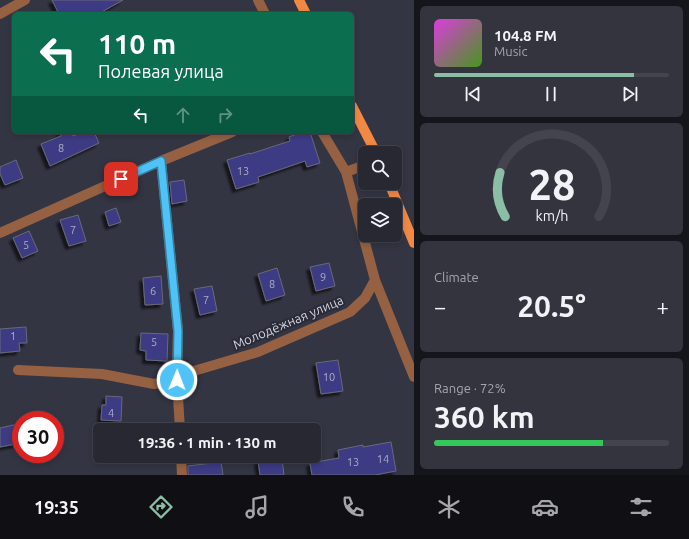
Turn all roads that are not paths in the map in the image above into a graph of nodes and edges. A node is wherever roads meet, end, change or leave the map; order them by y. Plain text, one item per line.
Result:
1 (25, 0) edge
2 (258, 0) edge
3 (299, 0) edge
4 (264, 12) edge
5 (305, 12) edge
6 (0, 14) edge
7 (354, 110) edge
8 (227, 134) edge
9 (323, 134) edge
10 (372, 146) edge
11 (161, 161) junction
12 (358, 168) edge
13 (346, 172) junction
14 (392, 190) edge
15 (0, 233) edge
16 (414, 243) edge
17 (375, 280) junction
18 (18, 370) dead end
19 (414, 377) edge
20 (177, 380) junction
21 (180, 423) edge
22 (181, 463) edge
23 (182, 475) edge

1 - 6 street
2 - 4 street
3 - 5 main road
7 - 10 main road
8 - 11 street
9 - 13 street
11 - 15 street
11 - 20 street
12 - 13 street
13 - 17 street
14 - 16 main road
17 - 19 street
17 - 20 street, Молодёжная улица
18 - 20 street, Молодёжная улица
20 - 21 street
22 - 23 street

